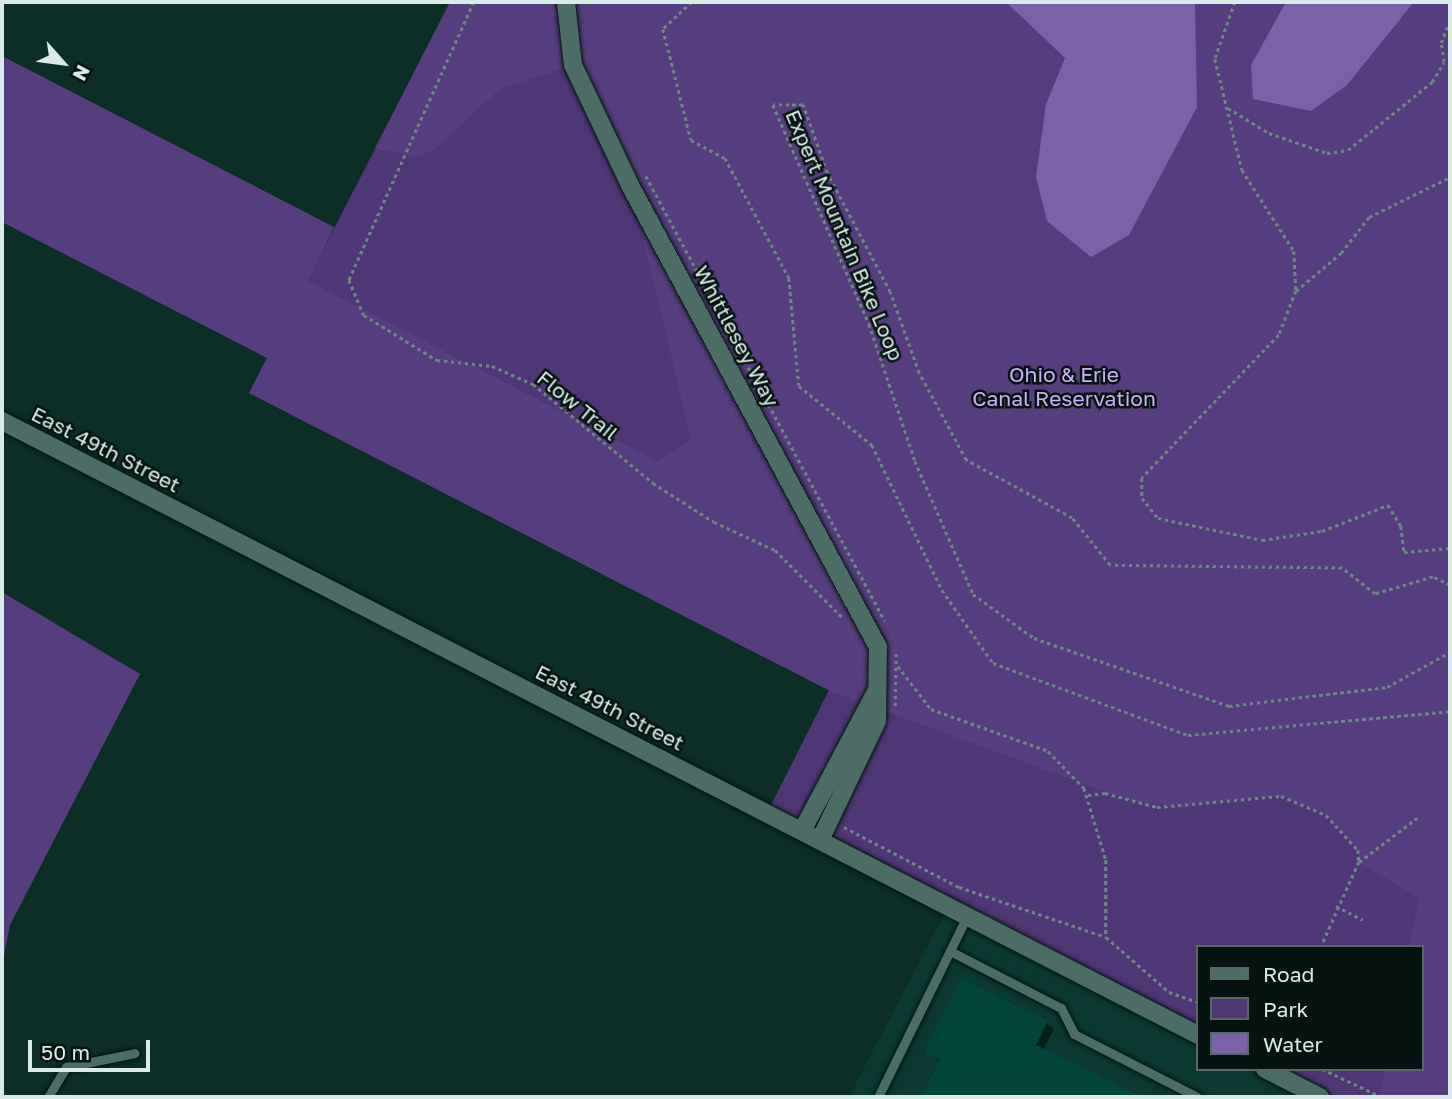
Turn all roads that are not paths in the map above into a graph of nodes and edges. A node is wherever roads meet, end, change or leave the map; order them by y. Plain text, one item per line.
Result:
1 (566, 2) edge
2 (2, 421) edge
3 (879, 687) junction
4 (802, 831) junction
5 (820, 840) junction
6 (967, 916) junction
7 (950, 951) junction
8 (1196, 1034) edge
9 (135, 1053) dead end
10 (1268, 1071) edge
11 (1300, 1093) edge
12 (48, 1097) edge
13 (878, 1097) edge
14 (1198, 1097) edge
15 (1320, 1097) edge

1 - 3 street, Whittlesey Way
2 - 4 street, East 49th Street
3 - 4 street
3 - 5 street, Whittlesey Way
4 - 5 street, East 49th Street
5 - 6 street, East 49th Street
6 - 7 lane
6 - 8 street, East 49th Street
7 - 13 lane
7 - 14 lane
9 - 12 lane
10 - 11 street
11 - 15 street

